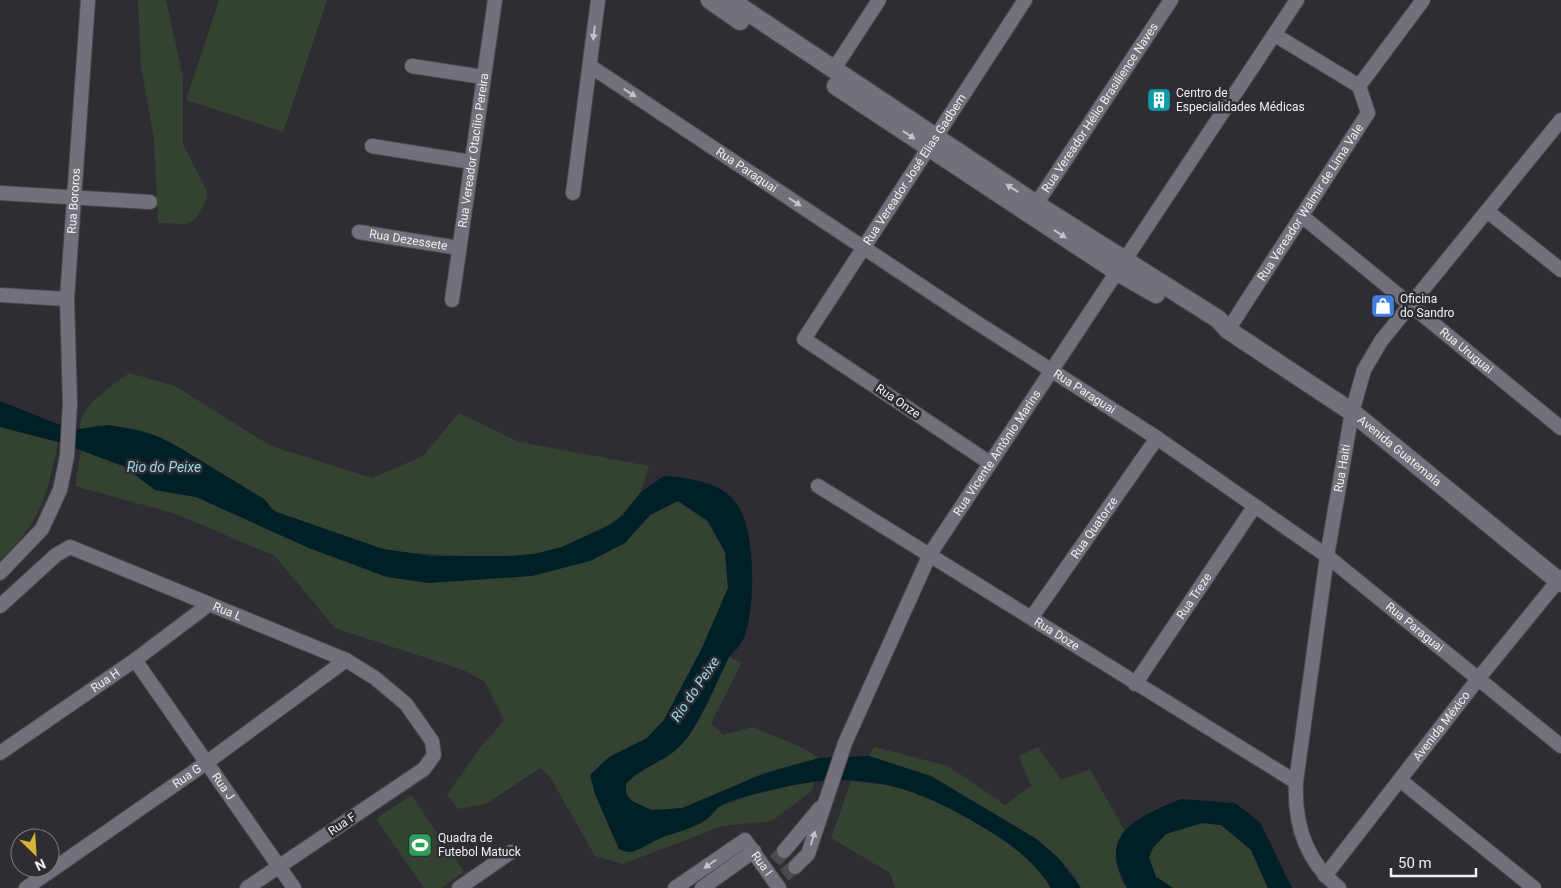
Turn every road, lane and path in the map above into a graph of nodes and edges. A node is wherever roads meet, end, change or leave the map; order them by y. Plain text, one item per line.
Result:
1 (88, 0) edge
2 (495, 0) edge
3 (598, 0) edge
4 (710, 0) edge
5 (879, 0) edge
6 (1025, 0) edge
7 (1171, 0) edge
8 (1297, 0) edge
9 (1423, 0) edge
10 (730, 3) edge
11 (1275, 34) junction
12 (412, 66) dead end
13 (590, 66) junction
14 (834, 69) junction
15 (483, 77) junction
16 (1359, 86) junction
17 (1561, 120) edge
18 (932, 143) junction
19 (372, 146) dead end
20 (471, 162) junction
21 (0, 193) edge
22 (573, 193) dead end
23 (74, 198) junction
24 (150, 202) dead end
25 (1033, 209) junction
26 (1487, 211) junction
27 (1303, 217) junction
28 (358, 232) dead end
29 (863, 247) junction
30 (459, 248) junction
31 (1120, 266) junction
32 (1561, 270) edge
33 (0, 295) edge
34 (67, 299) junction
35 (452, 300) dead end
36 (1410, 306) junction
37 (1228, 330) junction
38 (804, 339) joint
39 (1053, 369) junction
40 (1352, 412) junction
41 (1561, 428) edge
42 (1157, 438) junction
43 (990, 463) junction
44 (818, 486) dead end
45 (1254, 507) junction
46 (930, 554) junction
47 (1327, 556) junction
48 (0, 572) edge
49 (1560, 580) edge
50 (208, 605) junction
51 (0, 606) edge
52 (1032, 617) junction
53 (135, 660) junction
54 (346, 660) junction
55 (1478, 678) junction
56 (1135, 684) junction
57 (1561, 746) edge
58 (0, 753) edge
59 (434, 755) joint
60 (206, 762) junction
61 (1400, 780) junction
62 (1296, 782) junction
63 (824, 802) junction
64 (511, 852) dead end
65 (754, 852) junction
66 (775, 860) junction
67 (278, 866) junction
68 (1325, 876) junction
69 (783, 878) edge
70 (26, 888) edge
71 (247, 888) edge
72 (294, 888) edge
73 (459, 888) edge
74 (676, 888) edge
75 (702, 888) edge
76 (1339, 888) edge
77 (1534, 888) edge

1 - 23 street, Rua Bororos
2 - 15 street, Rua Vereador Otacílio Pereira
3 -> 13 street
4 - 10 street
5 - 14 street
6 - 18 street, Rua Vereador José Elias Gadbem
7 - 25 street, Rua Vereador Hélio Brasilience Naves
8 - 11 street, Rua Vicente Antônio Marins
9 - 16 street
10 - 14 street
10 -> 18 street
11 - 16 street
11 - 31 street, Rua Vicente Antônio Marins
12 - 15 street
13 - 22 street
13 -> 29 street, Rua Paraguai
14 - 18 street
15 - 20 street, Rua Vereador Otacílio Pereira
16 - 27 street, Rua Vereador Walmir de Lima Vale
17 - 26 street, Rua Haiti
18 - 25 street, Avenida Guatemala
18 - 29 street, Rua Vereador José Elias Gadbem
19 - 20 street
20 - 30 street, Rua Vereador Otacílio Pereira
21 - 23 street
23 - 24 street
23 - 34 street, Rua Bororos
25 - 31 street, Avenida Guatemala
26 - 32 street
26 - 36 street, Rua Haiti
27 - 36 street, Rua Uruguai
27 - 37 street, Rua Vereador Walmir de Lima Vale
28 - 30 street, Rua Dezessete
29 - 38 street, Rua Vereador José Elias Gadbem
29 - 39 street, Rua Paraguai
30 - 35 street, Rua Vereador Otacílio Pereira
31 - 37 street, Avenida Guatemala
31 - 39 street, Rua Vicente Antônio Marins
33 - 34 street
34 - 48 street, Rua Bororos
36 - 40 street, Rua Haiti
36 - 41 street, Rua Uruguai
37 - 40 street, Avenida Guatemala
38 - 43 street, Rua Onze
39 - 42 street, Rua Paraguai
39 - 43 street, Rua Vicente Antônio Marins
40 - 47 street, Rua Haiti
40 - 49 street, Avenida Guatemala
42 - 45 street, Rua Paraguai
42 - 52 street, Rua Quatorze
43 - 46 street, Rua Vicente Antônio Marins
44 - 46 street, Rua Doze
45 - 47 street, Rua Paraguai
45 - 56 street, Rua Treze
46 - 52 street, Rua Doze
46 - 63 street, Rua Vicente Antônio Marins
47 - 55 street, Rua Paraguai
47 - 62 street, Rua Haiti
49 - 55 street, Avenida México
50 - 51 street, Rua L
50 - 53 street, Rua H
50 - 54 street, Rua L
52 - 56 street, Rua Doze
53 - 58 street, Rua H
53 - 60 street, Rua J
54 - 59 street, Rua L
54 - 60 street, Rua G
55 - 57 street, Rua Paraguai
55 - 61 street, Avenida México
56 - 62 street, Rua Doze
59 - 67 street, Rua F
60 - 67 street, Rua J
60 - 70 street, Rua G
61 - 68 street, Avenida México
61 - 77 street
62 - 68 street, Rua Haiti
63 - 66 street, Rua Vicente Antônio Marins
69 -> 63 street, Rua Vicente Antônio Marins
64 - 73 street
65 - 66 street, Rua I
65 -> 74 street, Rua I
65 - 75 street
66 - 69 street, Rua I
67 - 71 street, Rua F
67 - 72 street, Rua J
68 - 76 street, Rua Haiti

